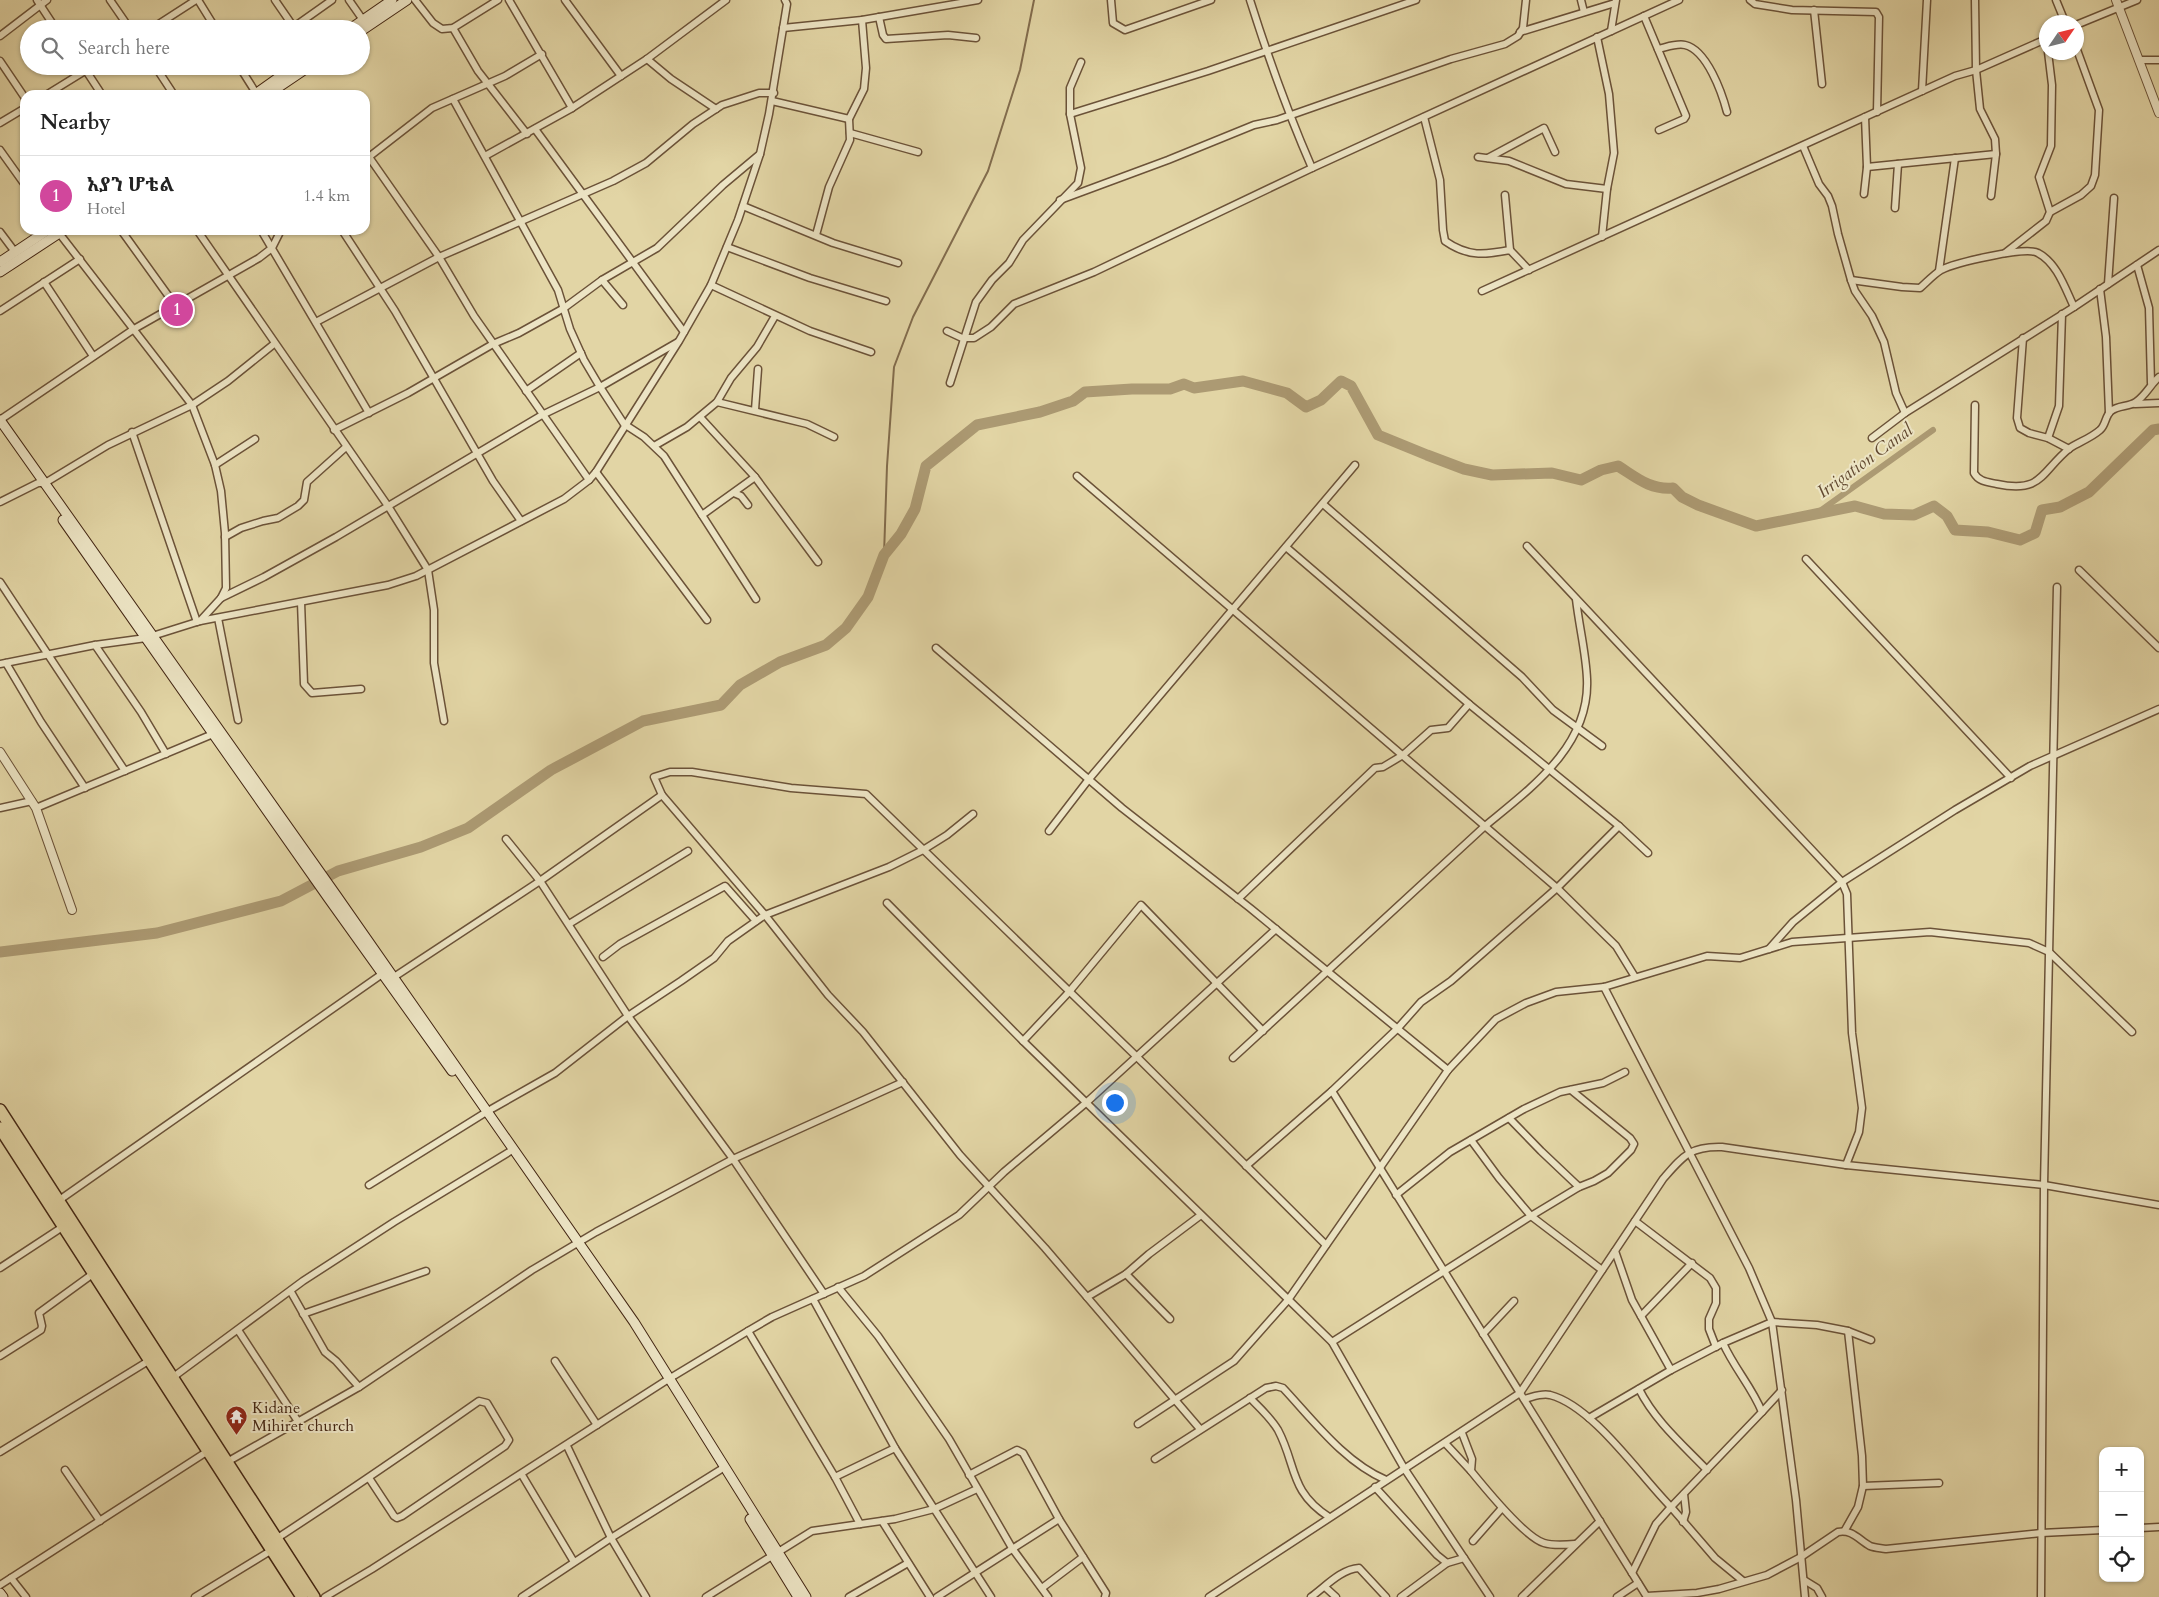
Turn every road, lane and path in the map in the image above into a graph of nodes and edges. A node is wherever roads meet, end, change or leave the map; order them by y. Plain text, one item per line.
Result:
1 (47, 0) edge
2 (110, 0) edge
3 (197, 0) edge
4 (275, 0) edge
5 (332, 0) edge
6 (349, 0) edge
7 (392, 0) edge
8 (406, 0) edge
9 (415, 0) edge
10 (498, 0) edge
11 (509, 0) edge
12 (566, 0) edge
13 (726, 0) edge
14 (978, 0) edge
15 (1111, 0) edge
16 (1211, 0) edge
17 (1250, 0) edge
18 (1416, 0) edge
19 (1526, 0) edge
20 (1581, 0) edge
21 (1679, 0) edge
22 (1750, 0) edge
23 (1927, 0) edge
24 (1975, 0) edge
25 (2056, 0) edge
26 (2116, 0) edge
27 (2137, 0) edge
28 (786, 1) edge
29 (1616, 2) edge
30 (38, 3) edge
31 (2119, 8) junction
32 (1814, 10) junction
33 (1584, 12) junction
34 (2062, 15) edge
35 (1644, 16) junction
36 (879, 17) junction
37 (50, 20) edge
38 (124, 20) edge
39 (165, 20) edge
40 (210, 20) edge
41 (289, 20) edge
42 (305, 20) edge
43 (362, 20) joint
44 (862, 20) junction
45 (2084, 23) edge
46 (370, 25) edge
47 (453, 28) junction
48 (783, 28) junction
49 (1610, 31) junction
50 (1520, 32) junction
51 (0, 36) edge
52 (1597, 37) junction
53 (976, 38) dead end
54 (2039, 44) edge
55 (1658, 49) junction
56 (1266, 51) junction
57 (542, 54) junction
58 (647, 59) junction
59 (2049, 60) edge
60 (2080, 60) edge
61 (2139, 60) junction
62 (2159, 60) edge
63 (0, 61) edge
64 (1081, 62) dead end
65 (1976, 70) junction
66 (75, 75) edge
67 (88, 75) edge
68 (161, 75) edge
69 (244, 75) edge
70 (282, 75) edge
71 (296, 75) edge
72 (621, 76) junction
73 (488, 83) junction
74 (1822, 84) dead end
75 (53, 90) edge
76 (99, 90) edge
77 (171, 90) edge
78 (253, 90) edge
79 (261, 90) edge
80 (274, 90) edge
81 (20, 91) edge
82 (1922, 91) junction
83 (774, 93) junction
84 (453, 99) junction
85 (772, 101) junction
86 (572, 108) junction
87 (716, 109) junction
88 (20, 111) edge
89 (1727, 112) dead end
90 (1877, 112) junction
91 (2159, 113) edge
92 (1070, 114) junction
93 (1290, 116) junction
94 (1424, 117) junction
95 (1865, 117) junction
96 (849, 119) junction
97 (0, 123) edge
98 (534, 129) junction
99 (1659, 130) dead end
100 (850, 133) junction
101 (527, 134) junction
102 (1803, 146) junction
103 (0, 150) edge
104 (918, 152) dead end
105 (1555, 152) dead end
106 (760, 154) junction
107 (1996, 154) junction
108 (370, 156) edge
109 (484, 156) junction
110 (1478, 157) dead end
111 (1488, 158) junction
112 (1956, 158) junction
113 (370, 162) edge
114 (1898, 164) junction
115 (1312, 168) junction
116 (1866, 168) junction
117 (20, 178) edge
118 (1607, 189) junction
119 (583, 192) junction
120 (1864, 194) dead end
121 (1505, 195) dead end
122 (1992, 196) dead end
123 (2114, 198) dead end
124 (1060, 200) junction
125 (743, 206) junction
126 (1896, 208) dead end
127 (2050, 212) junction
128 (519, 220) junction
129 (0, 232) edge
130 (40, 235) edge
131 (56, 235) edge
132 (63, 235) edge
133 (125, 235) edge
134 (201, 235) edge
135 (264, 235) edge
136 (278, 235) edge
137 (345, 235) edge
138 (816, 235) junction
139 (1602, 237) junction
140 (727, 247) junction
141 (272, 248) junction
142 (1510, 250) junction
143 (2159, 250) edge
144 (15, 252) junction
145 (2004, 254) junction
146 (439, 257) junction
147 (80, 259) junction
148 (0, 262) edge
149 (633, 262) junction
150 (898, 263) dead end
151 (2137, 265) junction
152 (1529, 270) junction
153 (1939, 271) junction
154 (0, 272) edge
155 (229, 275) junction
156 (602, 280) junction
157 (1850, 280) junction
158 (44, 282) junction
159 (2108, 284) junction
160 (711, 285) junction
161 (380, 289) junction
162 (2100, 289) junction
163 (1482, 291) dead end
164 (886, 301) dead end
165 (175, 305) junction
166 (623, 305) dead end
167 (2074, 307) junction
168 (564, 308) junction
169 (0, 311) edge
170 (2062, 314) junction
171 (776, 316) junction
172 (316, 322) junction
173 (134, 329) junction
174 (947, 331) dead end
175 (684, 332) junction
176 (966, 338) junction
177 (2023, 338) junction
178 (679, 341) junction
179 (274, 344) junction
180 (493, 344) junction
181 (871, 352) dead end
182 (581, 353) junction
183 (93, 356) junction
184 (758, 369) dead end
185 (2159, 377) edge
186 (435, 378) junction
187 (2151, 383) junction
188 (950, 384) dead end
189 (600, 387) junction
190 (526, 391) junction
191 (717, 402) junction
192 (2159, 403) edge
193 (2134, 404) junction
194 (192, 405) junction
195 (1975, 405) dead end
196 (756, 410) junction
197 (369, 413) junction
198 (1905, 413) junction
199 (2109, 413) junction
200 (542, 415) junction
201 (700, 417) junction
202 (0, 420) edge
203 (624, 424) junction
204 (0, 429) edge
205 (334, 430) junction
206 (132, 432) junction
207 (834, 437) dead end
208 (1872, 438) dead end
209 (2048, 438) junction
210 (255, 439) dead end
211 (654, 446) junction
212 (346, 447) junction
213 (2069, 449) junction
214 (477, 454) junction
215 (215, 465) junction
216 (1355, 465) dead end
217 (596, 472) junction
218 (1077, 476) dead end
219 (755, 477) junction
220 (589, 480) junction
221 (41, 483) junction
222 (734, 493) junction
223 (0, 502) edge
224 (1322, 504) junction
225 (748, 505) dead end
226 (388, 506) junction
227 (702, 515) junction
228 (521, 521) junction
229 (225, 537) junction
230 (1527, 546) dead end
231 (1286, 547) junction
232 (1806, 559) dead end
233 (818, 562) dead end
234 (428, 570) junction
235 (2079, 570) dead end
236 (0, 582) edge
237 (2057, 586) dead end
238 (222, 598) junction
239 (1576, 598) junction
240 (756, 599) dead end
241 (301, 602) junction
242 (1232, 609) junction
243 (218, 618) junction
244 (707, 620) dead end
245 (199, 622) junction
246 (149, 637) junction
247 (95, 645) junction
248 (936, 648) dead end
249 (2159, 648) edge
250 (48, 654) junction
251 (3, 663) edge
252 (361, 689) dead end
253 (1469, 704) junction
254 (2159, 709) edge
255 (238, 720) dead end
256 (444, 721) dead end
257 (1578, 729) junction
258 (213, 734) junction
259 (1602, 746) dead end
260 (0, 752) edge
261 (166, 754) junction
262 (1403, 755) junction
263 (2053, 756) junction
264 (1549, 769) junction
265 (125, 771) junction
266 (2011, 778) junction
267 (1089, 779) junction
268 (85, 788) junction
269 (662, 795) junction
270 (34, 805) junction
271 (0, 808) edge
272 (972, 814) dead end
273 (1485, 826) junction
274 (1618, 826) junction
275 (1049, 831) dead end
276 (506, 839) dead end
277 (297, 846) junction
278 (923, 850) junction
279 (688, 851) dead end
280 (1648, 853) dead end
281 (540, 880) junction
282 (1842, 882) junction
283 (1557, 888) junction
284 (1238, 899) junction
285 (887, 903) dead end
286 (72, 910) dead end
287 (765, 915) junction
288 (756, 921) junction
289 (569, 924) junction
290 (1276, 929) junction
291 (1849, 938) junction
292 (1769, 949) junction
293 (2049, 952) junction
294 (603, 957) dead end
295 (1328, 971) junction
296 (388, 973) junction
297 (1635, 977) junction
298 (1217, 984) junction
299 (1604, 987) junction
300 (1069, 992) junction
301 (628, 1016) junction
302 (1398, 1028) junction
303 (1263, 1031) junction
304 (2132, 1032) dead end
305 (1023, 1041) junction
306 (1137, 1057) junction
307 (1233, 1058) dead end
308 (1448, 1070) junction
309 (1625, 1072) dead end
310 (903, 1082) junction
311 (1571, 1090) junction
312 (1332, 1091) junction
313 (1087, 1102) junction
314 (0, 1110) edge
315 (485, 1112) junction
316 (1509, 1118) junction
317 (0, 1128) edge
318 (1471, 1140) junction
319 (509, 1152) junction
320 (1690, 1153) junction
321 (733, 1160) junction
322 (1846, 1165) junction
323 (1246, 1166) junction
324 (1379, 1168) junction
325 (370, 1185) dead end
326 (2044, 1185) junction
327 (1579, 1186) junction
328 (989, 1187) junction
329 (1396, 1195) junction
330 (58, 1201) junction
331 (2159, 1205) edge
332 (1201, 1215) junction
333 (1530, 1216) junction
334 (1635, 1221) junction
335 (67, 1224) junction
336 (576, 1243) junction
337 (1326, 1246) junction
338 (1615, 1251) junction
339 (1692, 1264) junction
340 (0, 1268) edge
341 (1602, 1270) junction
342 (426, 1271) dead end
343 (1444, 1271) junction
344 (94, 1273) junction
345 (1126, 1274) junction
346 (838, 1287) junction
347 (291, 1292) junction
348 (824, 1294) junction
349 (1087, 1297) junction
350 (813, 1299) junction
351 (1288, 1300) junction
352 (1514, 1301) dead end
353 (303, 1314) junction
354 (1641, 1316) junction
355 (1170, 1319) dead end
356 (1772, 1322) junction
357 (238, 1330) junction
358 (748, 1331) junction
359 (1848, 1331) junction
360 (1483, 1334) junction
361 (1871, 1340) dead end
362 (1332, 1342) junction
363 (1723, 1343) junction
364 (1716, 1347) junction
365 (0, 1356) edge
366 (150, 1360) junction
367 (555, 1361) dead end
368 (1671, 1370) junction
369 (172, 1378) junction
370 (668, 1380) junction
371 (359, 1387) junction
372 (1639, 1388) junction
373 (1782, 1390) junction
374 (1522, 1396) junction
375 (1250, 1398) junction
376 (1174, 1400) junction
377 (1762, 1412) junction
378 (1589, 1418) junction
379 (298, 1423) junction
380 (1138, 1424) dead end
381 (597, 1426) junction
382 (1200, 1429) junction
383 (1462, 1433) junction
384 (1445, 1443) junction
385 (567, 1446) junction
386 (895, 1448) junction
387 (208, 1451) junction
388 (0, 1452) edge
389 (1155, 1459) dead end
390 (227, 1462) junction
391 (1404, 1468) junction
392 (65, 1470) dead end
393 (720, 1470) junction
394 (1708, 1470) junction
395 (1471, 1471) junction
396 (522, 1475) junction
397 (969, 1475) junction
398 (369, 1478) junction
399 (835, 1478) junction
400 (1386, 1480) junction
401 (1939, 1483) dead end
402 (1863, 1486) junction
403 (1375, 1487) junction
404 (977, 1489) junction
405 (1684, 1494) junction
406 (1670, 1507) junction
407 (1502, 1508) junction
408 (934, 1509) junction
409 (1329, 1517) junction
410 (1059, 1520) junction
411 (100, 1521) junction
412 (882, 1521) junction
413 (1600, 1521) junction
414 (1683, 1522) junction
415 (860, 1524) junction
416 (2159, 1527) edge
417 (2144, 1528) edge
418 (1845, 1530) junction
419 (2099, 1530) edge
420 (2041, 1533) junction
421 (276, 1538) junction
422 (611, 1538) junction
423 (1473, 1541) dead end
424 (1575, 1544) junction
425 (1012, 1548) junction
426 (272, 1550) junction
427 (775, 1553) junction
428 (1802, 1557) junction
429 (1083, 1558) junction
430 (1464, 1558) junction
431 (574, 1562) junction
432 (908, 1563) junction
433 (1447, 1563) junction
434 (974, 1573) junction
435 (1632, 1573) junction
436 (11, 1578) junction
437 (1804, 1580) junction
438 (1743, 1581) junction
439 (1638, 1583) junction
440 (0, 1585) edge
441 (1325, 1587) junction
442 (1042, 1588) junction
443 (0, 1593) edge
444 (1647, 1596) edge
445 (3, 1597) edge
446 (26, 1597) edge
447 (195, 1597) edge
448 (302, 1597) edge
449 (314, 1597) edge
450 (325, 1597) edge
451 (522, 1597) edge
452 (646, 1597) edge
453 (706, 1597) edge
454 (798, 1597) edge
455 (806, 1597) edge
456 (849, 1597) edge
457 (930, 1597) edge
458 (937, 1597) edge
459 (990, 1597) edge
460 (1048, 1597) edge
461 (1105, 1597) edge
462 (1210, 1597) edge
463 (1311, 1597) edge
464 (1336, 1597) edge
465 (1386, 1597) edge
466 (1401, 1597) edge
467 (1490, 1597) edge
468 (1522, 1597) edge
469 (1617, 1597) edge
470 (1805, 1597) edge
471 (1822, 1597) edge
472 (2041, 1597) edge

1 - 30 street
2 - 38 street
3 - 39 street
3 - 40 street
4 - 41 street
5 - 42 street
6 - 43 street
7 - 43 main road
8 - 46 main road
9 - 47 street
10 - 47 street
11 - 57 street
12 - 72 street
13 - 58 street
14 - 36 street
15 - 16 street
17 - 56 street
18 - 56 street
19 - 50 street
20 - 33 street
21 - 35 street
22 - 32 street
23 - 82 street
24 - 65 street
25 - 34 street
26 - 31 street
27 - 31 street
28 - 48 street
29 - 33 street
29 - 49 street
30 - 37 street
30 - 51 street
31 - 45 street
31 - 61 street
32 - 74 street
32 - 90 street
33 - 50 street
35 - 49 street
35 - 55 street
36 - 44 street
36 - 53 street
44 - 48 street
44 - 96 street
47 - 73 street
48 - 83 street
49 - 52 street
50 - 93 street
52 - 94 street
52 - 118 street
54 - 65 street
55 - 89 street
55 - 99 street
56 - 92 street
56 - 93 street
57 - 73 street
57 - 86 street
58 - 72 street
58 - 87 street
59 - 127 street
60 - 127 street
61 - 62 street
61 - 91 street
63 - 81 street
64 - 92 street
65 - 82 street
65 - 107 street
66 - 75 street
67 - 76 street
68 - 77 street
69 - 78 street
70 - 79 main road
71 - 80 main road
72 - 86 street
73 - 84 street
73 - 101 street
82 - 90 street
83 - 85 street
83 - 87 street
84 - 108 street
84 - 109 street
85 - 96 street
85 - 106 street
86 - 98 street
87 - 119 street
88 - 97 street
90 - 95 street
92 - 124 street
93 - 115 street
93 - 124 street
94 - 115 street
94 - 142 street
95 - 102 street
95 - 116 street
96 - 100 street
98 - 101 street
98 - 119 street
100 - 104 street
100 - 138 street
101 - 109 street
102 - 139 street
102 - 157 street
103 - 117 street
105 - 111 street
106 - 125 street
106 - 149 street
107 - 112 street
107 - 122 street
109 - 128 street
110 - 111 street
111 - 118 street
112 - 114 street
112 - 153 street
113 - 146 street
114 - 116 street
114 - 126 street
115 - 176 street
116 - 120 street
118 - 139 street
119 - 128 street
119 - 149 street
121 - 142 street
123 - 159 street
124 - 176 street
125 - 138 street
125 - 140 street
127 - 145 street
128 - 146 street
128 - 168 street
129 - 144 street
130 - 144 main road
131 - 154 main road
132 - 147 street
133 - 165 street
134 - 155 street
135 - 141 street
136 - 141 street
137 - 161 street
138 - 150 street
139 - 152 street
140 - 160 street
140 - 164 street
141 - 155 street
141 - 172 street
142 - 152 street
143 - 151 street
144 - 148 main road
145 - 153 street
145 - 167 street
146 - 161 street
146 - 180 street
147 - 158 street
147 - 173 street
149 - 156 street
149 - 175 street
151 - 159 street
151 - 187 street
152 - 163 street
153 - 157 street
155 - 165 street
155 - 179 street
156 - 166 street
156 - 168 street
157 - 198 street
158 - 169 street
158 - 183 street
159 - 162 street
160 - 171 street
160 - 175 street
161 - 172 street
161 - 186 street
162 - 167 street
162 - 199 street
165 - 173 street
167 - 170 street
168 - 180 street
168 - 182 street
170 - 177 street
170 - 209 street
171 - 181 street
171 - 191 street
172 - 197 street
173 - 183 street
173 - 194 street
174 - 176 street
175 - 178 street
176 - 188 street
177 - 198 street
177 - 209 street
178 - 189 street
178 - 203 street
179 - 194 street
179 - 205 street
180 - 186 street
180 - 190 street
182 - 189 street
182 - 190 street
183 - 202 street
184 - 196 street
185 - 187 street
186 - 197 street
186 - 214 street
187 - 193 street
189 - 200 street
189 - 203 street
190 - 200 street
191 - 196 street
191 - 201 street
192 - 193 street
193 - 199 street
194 - 206 street
194 - 215 street
195 - 213 street
196 - 207 street
197 - 205 street
198 - 208 street
199 - 213 street
200 - 214 street
200 - 220 street
201 - 211 street
201 - 219 street
202 - 221 main road
203 - 211 street
203 - 217 street
204 - 221 main road
205 - 212 street
206 - 221 street
206 - 245 street
209 - 213 street
210 - 215 street
211 - 227 street
212 - 226 street
212 - 229 street
214 - 226 street
214 - 228 street
215 - 229 street
216 - 224 street
217 - 220 street
217 - 244 street
218 - 242 street
219 - 222 street
219 - 233 street
220 - 228 street
221 - 223 street
221 - 246 main road
222 - 225 street
222 - 227 street
224 - 231 street
224 - 257 street
226 - 234 street
226 - 238 street
227 - 240 street
228 - 234 street
229 - 238 street
230 - 239 street
231 - 242 street
231 - 253 street
232 - 266 street
234 - 241 street
234 - 256 street
235 - 249 street
236 - 250 street
237 - 263 street
238 - 245 street
239 - 257 street
239 - 282 street
241 - 243 street
241 - 252 street
242 - 262 street
242 - 267 street
243 - 245 street
243 - 255 street
245 - 246 street
246 - 247 street
246 - 258 main road
246 - 277 main road
247 - 250 street
247 - 261 street
248 - 267 street
250 - 251 street
250 - 265 street
251 - 268 street
253 - 262 street
253 - 264 street
254 - 263 street
257 - 259 street
257 - 264 street
258 - 261 street
258 - 277 main road
260 - 270 street
261 - 265 street
262 - 273 street
262 - 284 street
263 - 266 street
263 - 293 street
264 - 273 street
264 - 274 street
265 - 268 street
266 - 282 street
267 - 275 street
267 - 284 street
268 - 270 street
269 - 278 street
269 - 281 street
269 - 287 street
270 - 271 street
270 - 286 street
272 - 278 street
273 - 283 street
273 - 295 street
274 - 280 street
274 - 283 street
276 - 281 street
277 - 296 main road
278 - 287 street
278 - 300 street
279 - 289 street
281 - 289 street
281 - 296 street
282 - 291 street
282 - 292 street
283 - 297 street
283 - 302 street
284 - 290 street
285 - 305 street
287 - 288 street
287 - 310 street
288 - 294 street
288 - 301 street
289 - 301 street
290 - 295 street
290 - 298 street
291 - 292 street
291 - 293 street
291 - 322 street
292 - 297 street
293 - 304 street
293 - 326 street
295 - 302 street
295 - 303 street
296 - 315 main road
296 - 330 street
297 - 299 street
298 - 300 street
298 - 303 street
298 - 306 street
299 - 308 street
299 - 320 street
300 - 305 street
300 - 306 street
301 - 315 street
301 - 321 street
302 - 308 street
302 - 312 street
303 - 307 street
305 - 313 street
306 - 313 street
306 - 323 street
308 - 324 street
309 - 311 street
310 - 321 street
310 - 328 street
311 - 316 street
311 - 327 street
312 - 323 street
312 - 324 street
313 - 328 street
313 - 332 street
314 - 330 highway
315 - 319 main road
315 - 325 street
315 - 336 main road
316 - 318 street
316 - 327 street
317 - 335 highway
318 - 329 street
318 - 333 street
319 - 336 main road
319 - 347 street
320 - 322 street
320 - 334 street
320 - 356 street
321 - 336 street
321 - 348 street
322 - 326 street
323 - 337 street
324 - 329 street
324 - 337 street
326 - 331 street
326 - 420 street
327 - 333 street
328 - 346 street
328 - 349 street
329 - 343 street
330 - 335 highway
332 - 345 street
332 - 351 street
333 - 341 street
333 - 343 street
334 - 338 street
334 - 339 street
335 - 340 street
335 - 344 highway
335 - 369 highway
336 - 370 main road
336 - 371 street
337 - 351 street
338 - 341 street
338 - 354 street
339 - 354 street
339 - 364 street
341 - 374 street
342 - 353 street
343 - 360 street
343 - 362 street
344 - 365 street
344 - 366 highway
345 - 349 street
345 - 355 street
346 - 348 street
346 - 397 street
347 - 353 street
347 - 357 street
348 - 350 street
349 - 376 street
350 - 358 street
350 - 386 street
351 - 362 street
351 - 376 street
352 - 360 street
353 - 371 street
354 - 368 street
356 - 359 street
356 - 363 street
356 - 373 street
357 - 369 street
357 - 379 street
358 - 370 street
358 - 399 street
359 - 361 street
359 - 402 street
360 - 374 street
362 - 391 street
363 - 364 street
363 - 377 street
364 - 368 street
366 - 387 highway
366 - 388 street
367 - 381 street
368 - 372 street
369 - 390 highway
370 - 381 street
370 - 393 main road
370 - 427 main road
371 - 379 street
372 - 378 street
372 - 394 street
373 - 377 street
373 - 428 street
374 - 378 street
374 - 383 street
374 - 413 street
375 - 382 street
375 - 400 street
375 - 409 street
376 - 380 street
376 - 382 street
377 - 394 street
378 - 406 street
379 - 390 street
381 - 385 street
382 - 389 street
383 - 384 street
383 - 395 street
384 - 391 street
384 - 395 street
385 - 396 street
385 - 422 street
386 - 399 street
386 - 408 street
387 - 411 street
387 - 426 highway
390 - 421 highway
391 - 400 street
391 - 430 street
392 - 411 street
393 - 422 street
393 - 427 main road
394 - 405 street
395 - 407 street
396 - 431 street
396 - 450 street
397 - 404 street
397 - 410 street
398 - 398 street
398 - 421 street
399 - 415 street
400 - 403 street
401 - 402 street
402 - 418 street
403 - 409 street
403 - 433 street
404 - 408 street
404 - 425 street
405 - 406 street
405 - 414 street
406 - 414 street
406 - 435 street
407 - 423 street
407 - 424 street
408 - 412 street
408 - 434 street
409 - 462 street
410 - 425 street
410 - 429 street
411 - 436 street
412 - 415 street
412 - 432 street
413 - 424 street
413 - 435 street
414 - 438 street
415 - 427 street
416 - 417 street
418 - 420 street
418 - 428 street
419 - 420 street
420 - 472 street
421 - 449 highway
422 - 431 street
422 - 452 street
424 - 468 street
425 - 434 street
425 - 442 street
426 - 447 street
426 - 448 highway
427 - 453 street
427 - 454 main road
427 - 455 main road
428 - 437 street
428 - 438 street
429 - 442 street
429 - 461 street
430 - 433 street
430 - 467 street
431 - 451 street
432 - 456 street
432 - 457 street
433 - 466 street
434 - 458 street
434 - 459 street
435 - 439 street
436 - 440 street
436 - 446 street
437 - 470 street
437 - 471 street
438 - 444 street
439 - 444 street
439 - 469 street
441 - 463 street
441 - 464 street
441 - 465 street
442 - 460 street
443 - 445 main road

